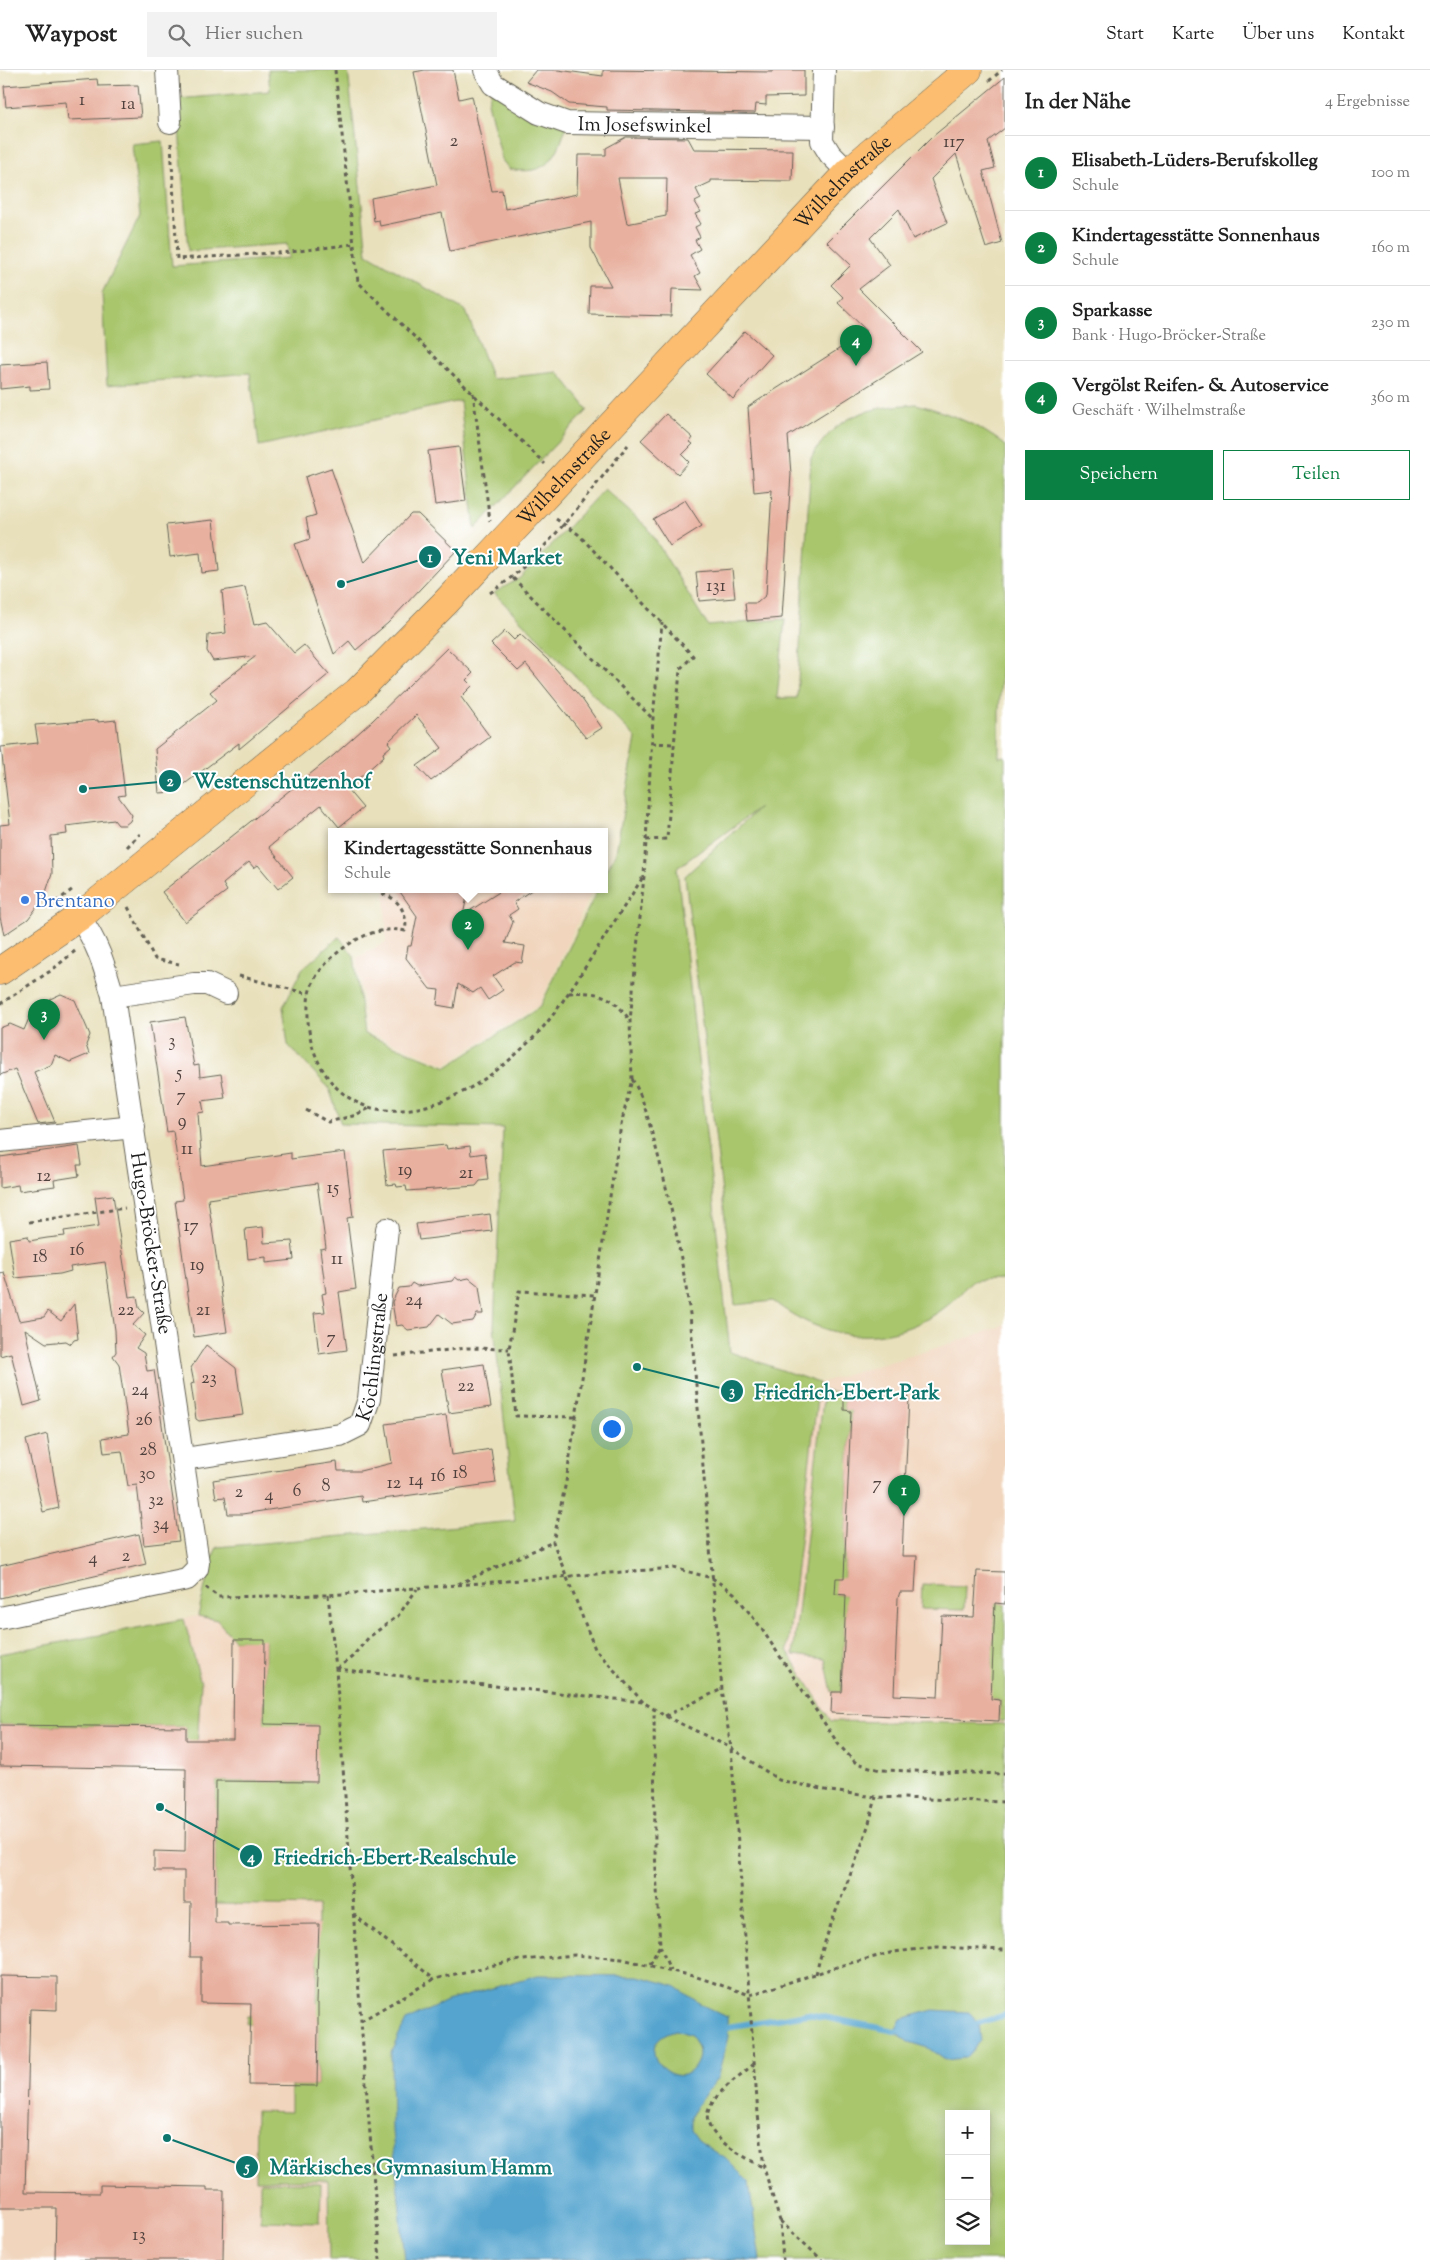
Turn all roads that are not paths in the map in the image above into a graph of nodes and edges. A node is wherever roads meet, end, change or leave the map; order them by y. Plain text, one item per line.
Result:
1 (167, 70) edge
2 (485, 70) edge
3 (824, 70) edge
4 (968, 70) edge
5 (170, 122) road end
6 (823, 127) junction
7 (848, 172) junction
8 (79, 917) junction
9 (0, 972) edge
10 (226, 993) dead end
11 (113, 996) junction
12 (134, 1128) junction
13 (0, 1141) edge
14 (387, 1229) dead end
15 (184, 1459) junction
16 (0, 1618) edge

1 - 5 street
2 - 6 street, Im Josefswinkel
3 - 6 street
4 - 7 main road, Wilhelmstraße
6 - 7 street
7 - 8 main road, Wilhelmstraße
8 - 9 main road, Wilhelmstraße
8 - 11 street, Hugo-Bröcker-Straße
10 - 11 street
11 - 12 street, Hugo-Bröcker-Straße
12 - 13 street
12 - 15 street, Hugo-Bröcker-Straße
14 - 15 street, Köchlingstraße
15 - 16 street, Hugo-Bröcker-Straße

